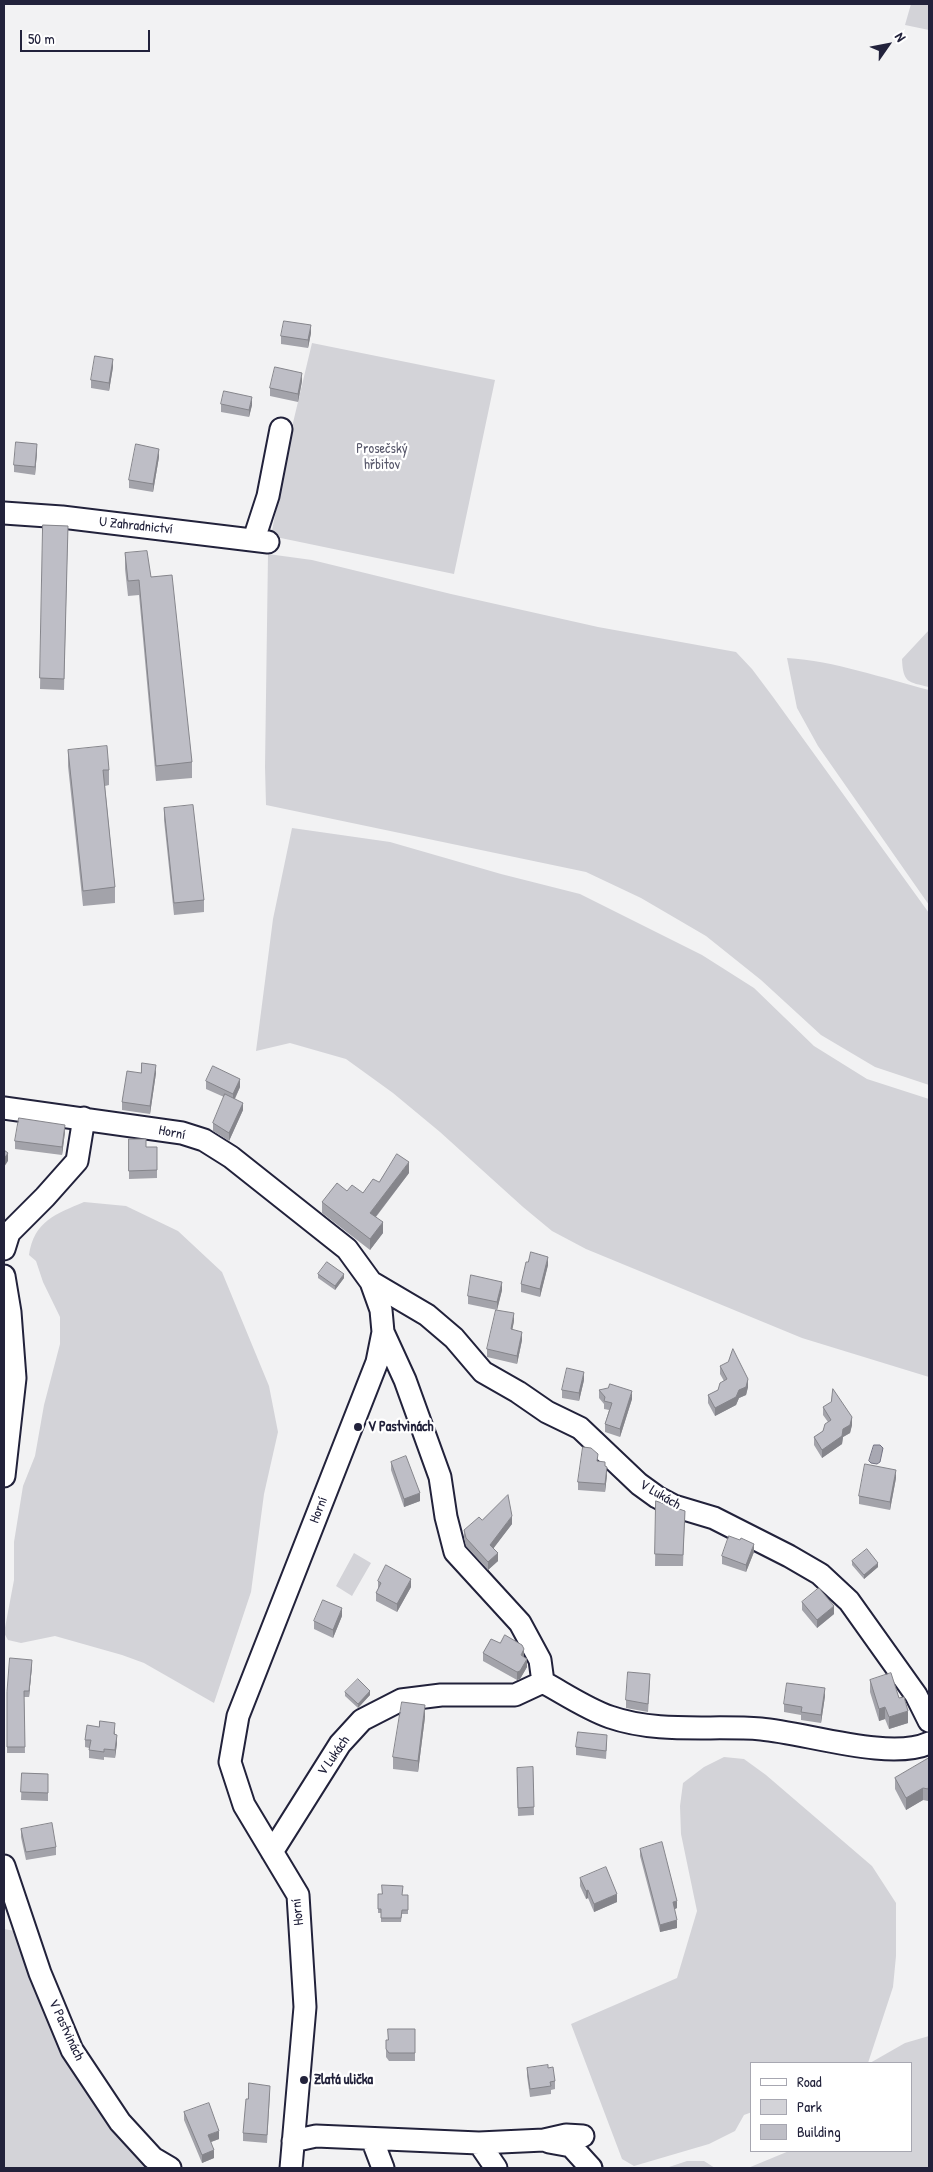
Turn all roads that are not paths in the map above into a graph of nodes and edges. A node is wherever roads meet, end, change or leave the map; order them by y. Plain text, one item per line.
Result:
1 (281, 429) dead end
2 (4, 513) edge
3 (4, 1108) edge
4 (84, 1118) junction
5 (4, 1249) edge
6 (4, 1276) edge
7 (371, 1282) junction
8 (383, 1332) junction
9 (4, 1476) edge
10 (543, 1682) junction
11 (929, 1721) edge
12 (929, 1743) edge
13 (272, 1852) junction
14 (4, 1866) edge
15 (583, 2136) dead end
16 (372, 2139) junction
17 (544, 2140) junction
18 (292, 2141) junction
19 (479, 2143) junction
20 (170, 2168) edge
21 (291, 2168) edge
22 (383, 2168) edge
23 (496, 2168) edge
24 (591, 2168) edge

1 - 2 street, U Zahradnictví
3 - 4 street, Horní
4 - 5 street
4 - 7 street, Horní
6 - 9 street
7 - 8 street, Horní
7 - 11 street, V Lukách
8 - 10 street
8 - 13 street, Horní
10 - 12 street
10 - 13 street, V Lukách
13 - 18 street, Horní
14 - 20 street, V Pastvinách
15 - 17 street
16 - 18 street
16 - 19 street
16 - 22 street
17 - 19 street
17 - 24 street
18 - 21 street, Horní
19 - 23 street

